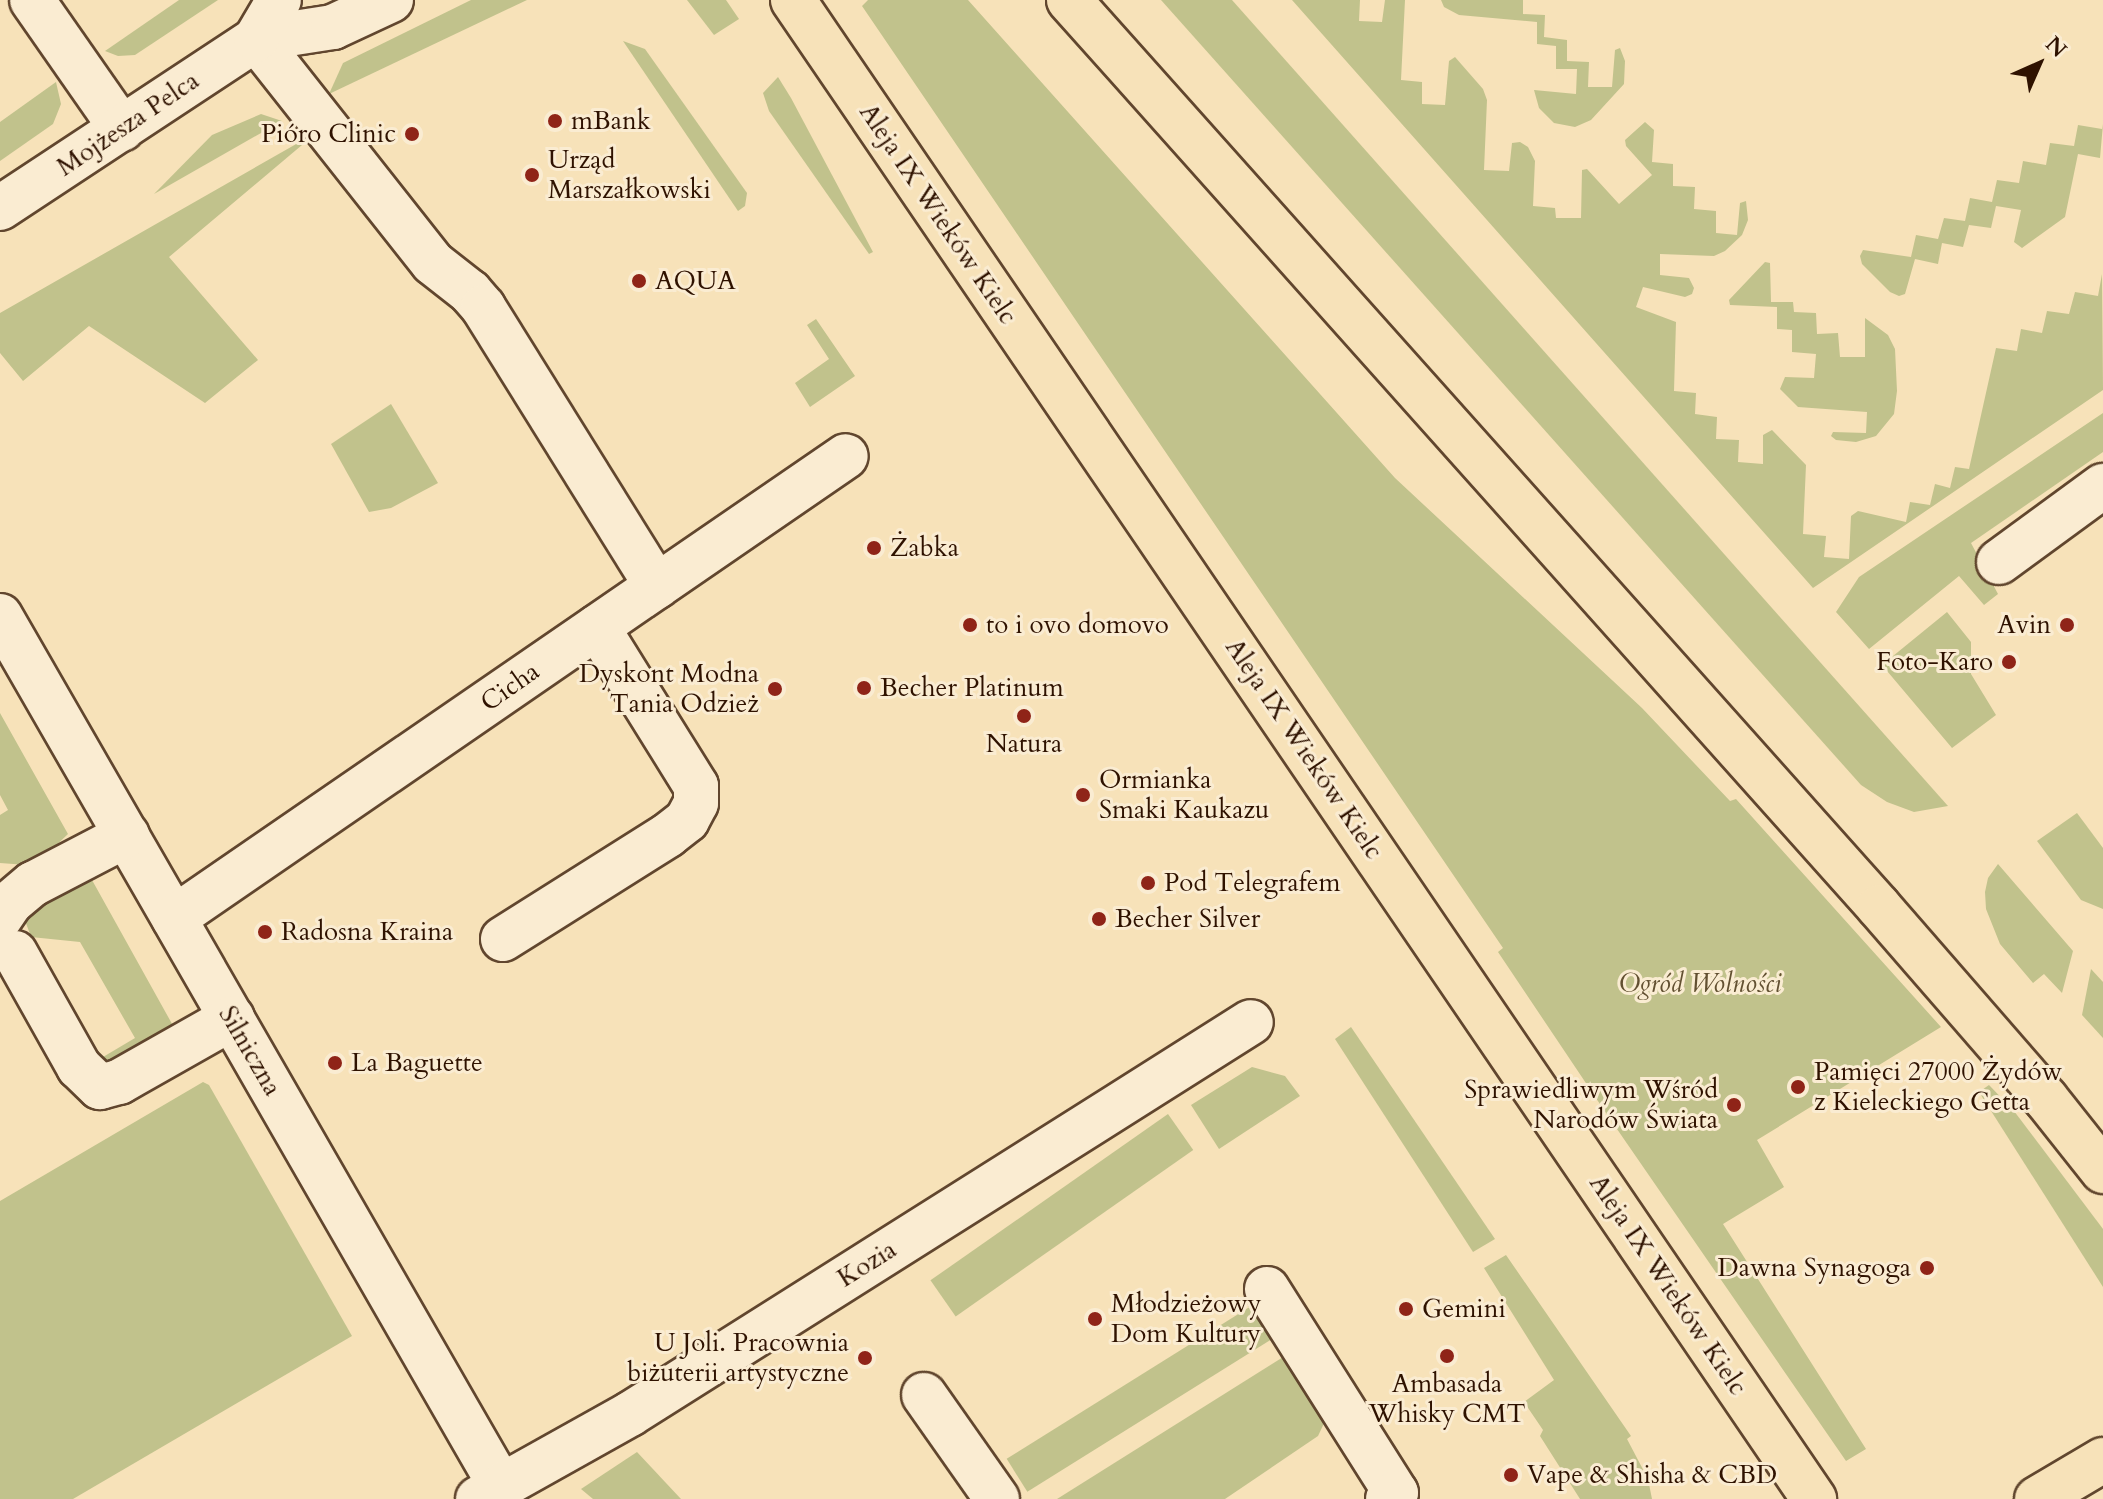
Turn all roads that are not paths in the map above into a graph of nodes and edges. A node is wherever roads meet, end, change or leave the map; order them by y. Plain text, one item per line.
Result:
1 (32, 0) edge
2 (279, 0) edge
3 (391, 0) edge
4 (793, 0) edge
5 (1081, 7) edge
6 (256, 39) junction
7 (122, 129) junction
8 (0, 208) edge
9 (846, 456) dead end
10 (2103, 486) edge
11 (1999, 562) dead end
12 (657, 586) junction
13 (0, 616) edge
14 (597, 627) junction
15 (127, 835) junction
16 (174, 918) junction
17 (8, 935) edge
18 (503, 939) dead end
19 (232, 1018) junction
20 (1251, 1022) dead end
21 (2103, 1171) edge
22 (1267, 1289) dead end
23 (924, 1395) dead end
24 (2103, 1460) edge
25 (489, 1492) edge
26 (997, 1499) edge
27 (1388, 1499) edge
28 (1814, 1499) edge
29 (2037, 1499) edge

1 - 7 street
2 - 6 street, Mojżesza Pelca
3 - 6 street, Mojżesza Pelca
4 - 28 main road, Aleja IX Wieków Kielc
5 - 21 main road
6 - 7 street, Mojżesza Pelca
6 - 12 street
7 - 8 street, Mojżesza Pelca
9 - 12 street, Cicha
10 - 11 street
12 - 14 street, Cicha
13 - 15 street, Silniczna
14 - 16 street, Cicha
14 - 18 street
15 - 16 street, Silniczna
15 - 17 street
16 - 19 street, Silniczna
17 - 19 street
19 - 25 street, Silniczna
20 - 25 street, Kozia
22 - 27 street
23 - 26 street
24 - 29 main road

